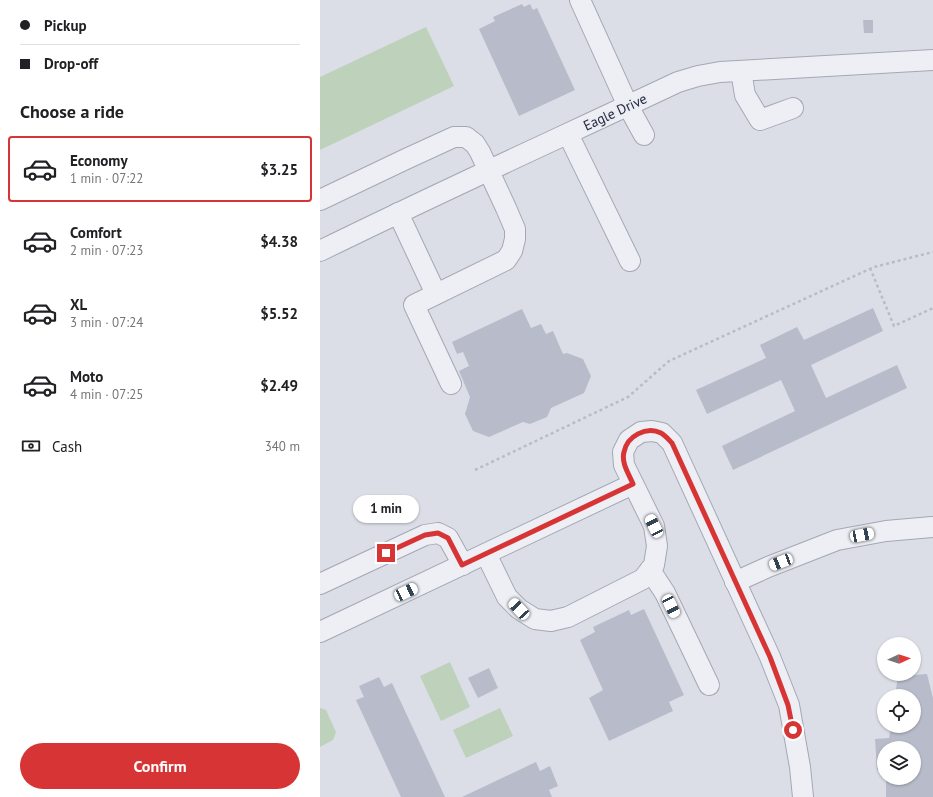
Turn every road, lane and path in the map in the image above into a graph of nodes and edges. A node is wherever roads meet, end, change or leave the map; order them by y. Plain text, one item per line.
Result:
1 (580, 0) edge
2 (933, 60) edge
3 (741, 71) junction
4 (628, 106) junction
5 (793, 108) dead end
6 (568, 134) junction
7 (644, 136) dead end
8 (489, 170) junction
9 (320, 200) edge
10 (398, 213) junction
11 (320, 251) edge
12 (933, 252) edge
13 (630, 261) dead end
14 (870, 268) junction
15 (436, 294) junction
16 (933, 308) edge
17 (451, 384) dead end
18 (475, 470) dead end
19 (633, 484) junction
20 (932, 527) dead end
21 (486, 554) junction
22 (462, 565) junction
23 (650, 570) junction
24 (735, 582) junction
25 (320, 584) edge
26 (320, 632) edge
27 (709, 685) dead end
28 (803, 797) edge

1 - 4 street
2 - 3 street, Eagle Drive
3 - 4 street, Eagle Drive
3 - 5 street
4 - 6 street, Eagle Drive
4 - 7 street
6 - 8 street, Eagle Drive
6 - 13 street
8 - 9 street
8 - 10 street, Eagle Drive
8 - 15 street
10 - 11 street, Eagle Drive
10 - 15 street
12 - 14 path
14 - 16 path
14 - 18 path
15 - 17 street
19 - 21 street
19 - 23 street
19 - 24 street
20 - 24 street
21 - 22 street
21 - 23 street
22 - 25 street
22 - 26 street
23 - 27 street
24 - 28 street

